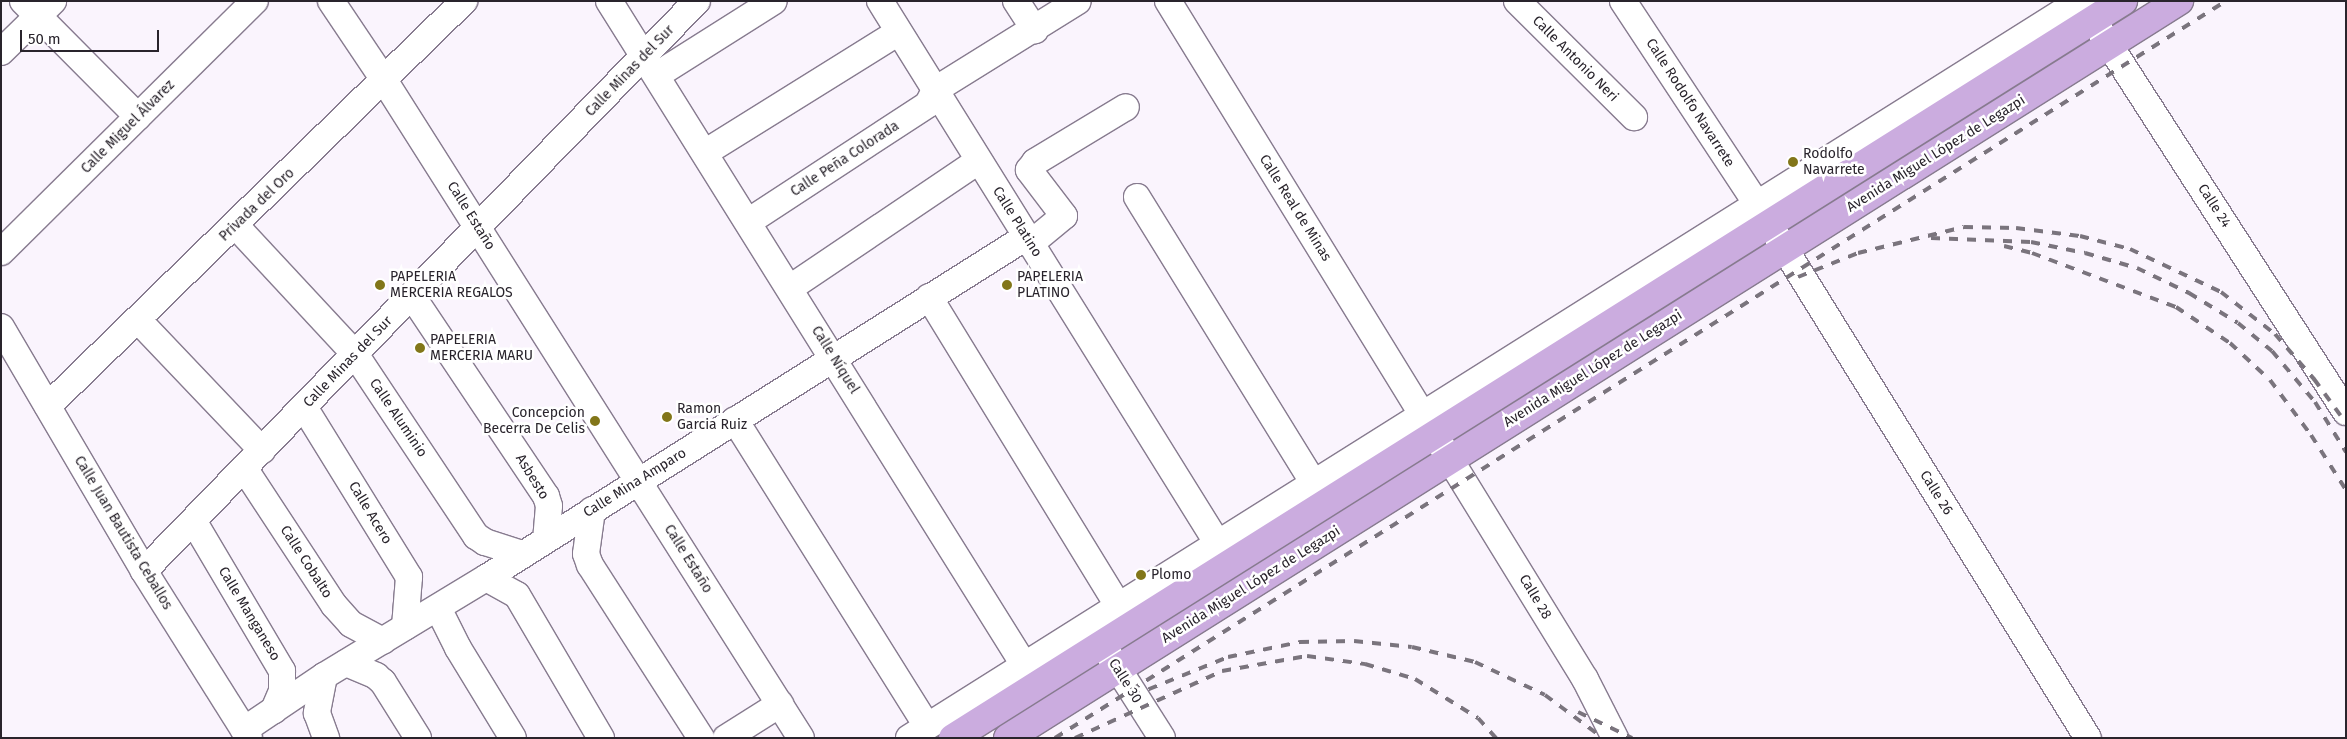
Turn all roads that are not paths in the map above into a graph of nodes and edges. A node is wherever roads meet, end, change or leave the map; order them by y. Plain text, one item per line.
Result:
1 (255, 1) edge
2 (331, 1) edge
3 (464, 1) edge
4 (608, 1) edge
5 (697, 1) edge
6 (774, 1) edge
7 (880, 1) edge
8 (1016, 1) edge
9 (1078, 1) edge
10 (1168, 1) edge
11 (1516, 1) edge
12 (1623, 1) edge
13 (2123, 1) edge
14 (2179, 1) edge
15 (38, 6) edge
16 (2085, 7) edge
17 (1035, 30) junction
18 (899, 32) junction
19 (2110, 45) junction
20 (1, 52) edge
21 (651, 66) junction
22 (384, 80) junction
23 (935, 90) junction
24 (1126, 106) dead end
25 (138, 117) junction
26 (1634, 117) dead end
27 (706, 152) junction
28 (978, 160) junction
29 (1137, 197) dead end
30 (1763, 214) junction
31 (748, 222) junction
32 (236, 226) junction
33 (478, 227) junction
34 (1028, 240) junction
35 (1784, 249) junction
36 (1, 252) edge
37 (790, 288) junction
38 (412, 296) junction
39 (929, 297) junction
40 (138, 320) junction
41 (1, 327) edge
42 (355, 354) junction
43 (833, 358) junction
44 (48, 406) junction
45 (304, 406) junction
46 (2346, 412) edge
47 (735, 420) junction
48 (1429, 424) junction
49 (253, 459) junction
50 (1450, 459) junction
51 (638, 481) junction
52 (1314, 484) junction
53 (592, 510) junction
54 (194, 522) junction
55 (546, 540) junction
56 (1218, 544) junction
57 (523, 554) junction
58 (144, 571) junction
59 (486, 578) junction
60 (1118, 606) junction
61 (438, 608) junction
62 (394, 634) junction
63 (1096, 634) junction
64 (1024, 665) junction
65 (1118, 669) junction
66 (335, 670) junction
67 (780, 704) junction
68 (274, 710) junction
69 (918, 732) edge
70 (247, 734) edge
71 (326, 738) edge
72 (418, 738) edge
73 (513, 738) edge
74 (601, 738) edge
75 (701, 738) edge
76 (726, 738) edge
77 (801, 738) edge
78 (954, 738) edge
79 (1008, 738) edge
80 (1162, 738) edge
81 (1615, 738) edge
82 (2088, 738) edge

1 - 25 street, Calle Miguel Álvarez
2 - 22 street, Calle Estaño
3 - 22 street, Privada del Oro
4 - 21 street, Calle Níquel
5 - 21 street, Calle Minas del Sur
6 - 21 street
7 - 18 street, Calle Platino
8 - 17 street
9 - 17 street
10 - 48 street, Calle Real de Minas
11 - 26 street, Calle Antonio Neri
12 - 30 street, Calle Rodolfo Navarrete
13 - 16 main road, Avenida Miguel López de Legazpi
14 - 19 main road, Avenida Miguel López de Legazpi
15 - 20 street
15 - 25 street
16 - 19 street, Calle 24
16 - 30 main road, Avenida Miguel López de Legazpi
17 - 23 street
18 - 23 street, Calle Platino
18 - 27 street
19 - 35 main road, Avenida Miguel López de Legazpi
19 - 46 street, Calle 24
21 - 27 street, Calle Níquel
21 - 33 street, Calle Minas del Sur
22 - 32 street, Privada del Oro
22 - 33 street, Calle Estaño
23 - 28 street, Calle Platino
23 - 31 street, Calle Peña Colorada
24 - 34 street, Calle Mina Amparo
25 - 36 street, Calle Miguel Álvarez
27 - 31 street, Calle Níquel
28 - 34 street, Calle Platino
28 - 37 street
29 - 52 street
30 - 35 street, Calle Rodolfo Navarrete
30 - 48 main road, Avenida Miguel López de Legazpi
31 - 37 street, Calle Níquel
32 - 40 street, Privada del Oro
32 - 42 street, Calle Aluminio
33 - 38 street, Calle Minas del Sur
33 - 51 street, Calle Estaño
34 - 39 street, Calle Mina Amparo
34 - 56 street, Calle Platino
35 - 50 main road, Avenida Miguel López de Legazpi
35 - 82 street, Calle 26
37 - 43 street, Calle Níquel
38 - 42 street, Calle Minas del Sur
38 - 55 street, Asbesto
39 - 43 street, Calle Mina Amparo
39 - 60 street
40 - 44 street, Privada del Oro
40 - 49 street, Calle Cobalto
41 - 44 street, Calle Juan Bautista Ceballos
42 - 45 street, Calle Minas del Sur
42 - 57 street, Calle Aluminio
43 - 47 street, Calle Mina Amparo
43 - 64 street, Calle Níquel
44 - 58 street, Calle Juan Bautista Ceballos
45 - 49 street, Calle Minas del Sur
45 - 62 street, Calle Acero
47 - 51 street, Calle Mina Amparo
47 - 69 street
48 - 50 street, Calle Real de Minas
48 - 52 street, Avenida Miguel López de Legazpi
48 - 63 main road, Avenida Miguel López de Legazpi
49 - 54 street, Calle Minas del Sur
49 - 62 street, Calle Cobalto
50 - 65 main road, Avenida Miguel López de Legazpi
50 - 81 street, Calle 28
51 - 53 street, Calle Mina Amparo
51 - 67 street, Calle Estaño
52 - 56 street, Avenida Miguel López de Legazpi
53 - 55 street, Calle Mina Amparo
53 - 75 street
54 - 58 street, Calle Minas del Sur
54 - 68 street, Calle Manganeso
55 - 57 street, Calle Mina Amparo
56 - 60 street, Avenida Miguel López de Legazpi
57 - 59 street, Calle Mina Amparo
58 - 70 street, Calle Juan Bautista Ceballos
59 - 61 street, Calle Mina Amparo
59 - 74 street
60 - 63 street, Avenida Miguel López de Legazpi
61 - 62 street, Calle Mina Amparo
61 - 73 street
62 - 66 street, Calle Mina Amparo
63 - 64 street, Avenida Miguel López de Legazpi
63 - 65 street, Calle 30
63 - 78 main road, Avenida Miguel López de Legazpi
64 - 69 street, Avenida Miguel López de Legazpi
65 - 79 main road, Avenida Miguel López de Legazpi
65 - 80 street, Calle 30
66 - 68 street, Calle Mina Amparo
66 - 71 street
66 - 72 street
67 - 76 street
67 - 77 street, Calle Estaño
68 - 70 street, Calle Mina Amparo

